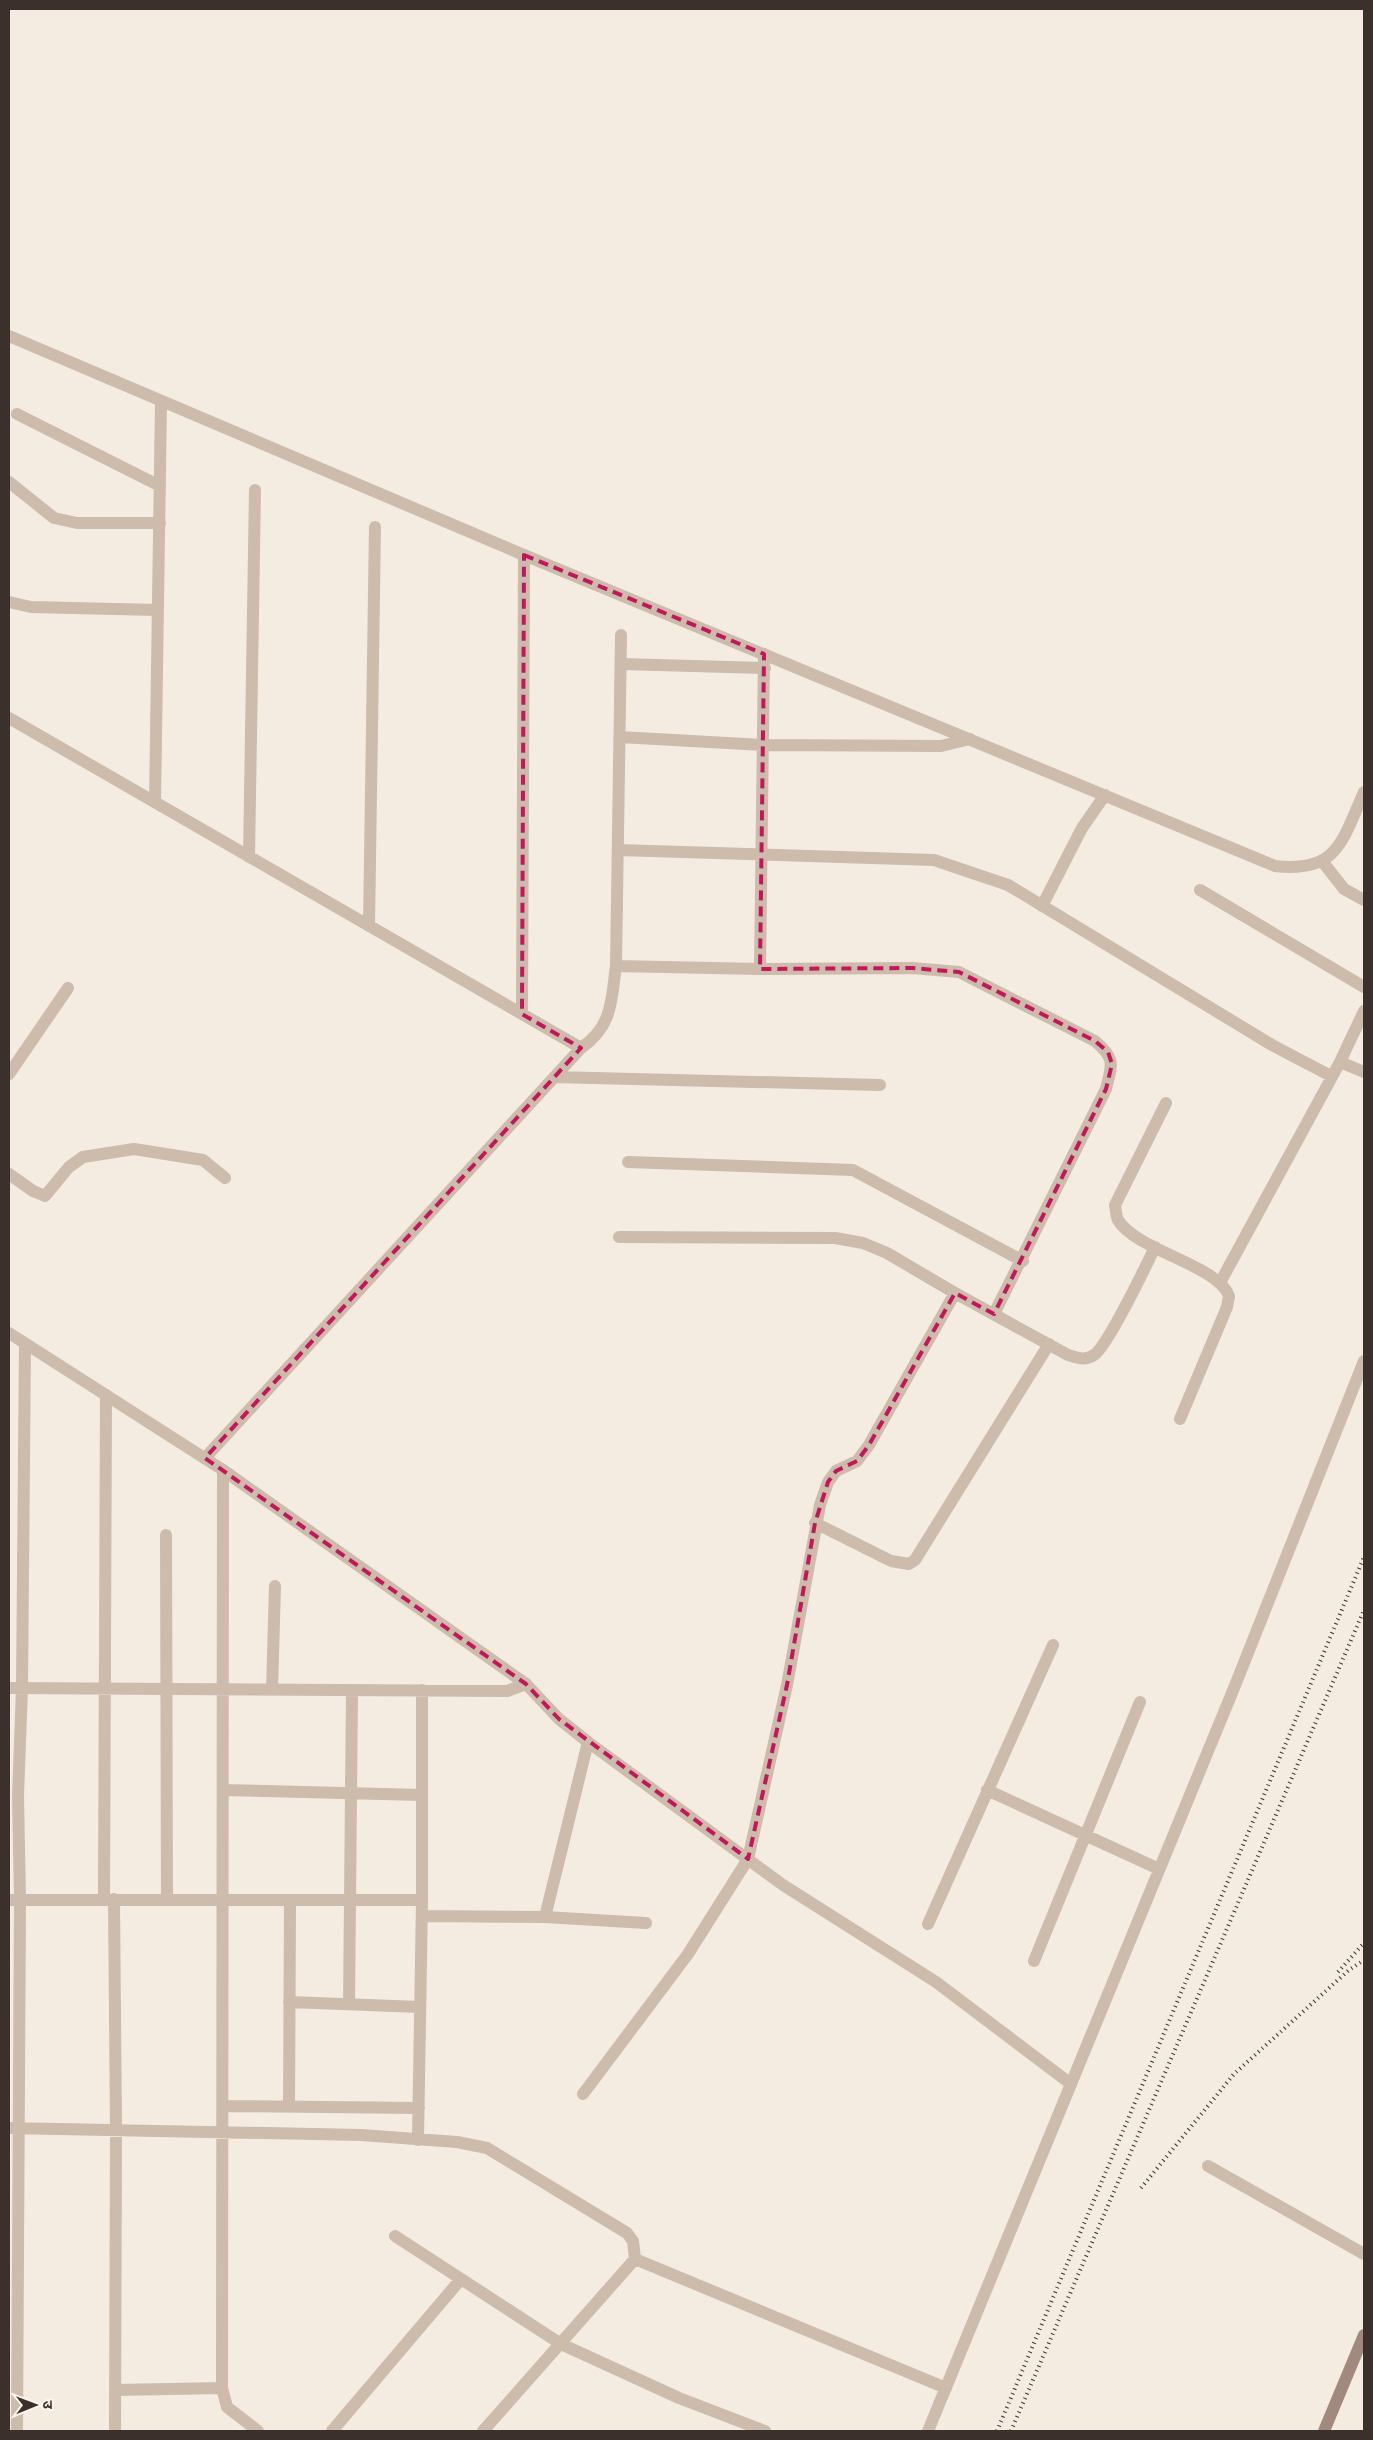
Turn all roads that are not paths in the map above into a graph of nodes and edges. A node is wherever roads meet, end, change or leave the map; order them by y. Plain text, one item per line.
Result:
1 (9, 336) edge
2 (161, 402) junction
3 (17, 414) dead end
4 (9, 482) edge
5 (160, 486) junction
6 (255, 490) dead end
7 (160, 524) junction
8 (375, 527) dead end
9 (524, 555) junction
10 (10, 606) edge
11 (158, 610) junction
12 (621, 635) dead end
13 (764, 654) junction
14 (621, 664) junction
15 (764, 668) junction
16 (9, 718) edge
17 (620, 737) junction
18 (970, 740) junction
19 (763, 745) junction
20 (1364, 792) edge
21 (1106, 795) junction
22 (154, 802) junction
23 (618, 850) junction
24 (762, 855) junction
25 (249, 857) junction
26 (1322, 861) junction
27 (1200, 890) dead end
28 (1364, 900) edge
29 (1042, 906) junction
30 (369, 926) junction
31 (616, 966) junction
32 (760, 970) junction
33 (1364, 987) edge
34 (68, 988) dead end
35 (1364, 1011) edge
36 (522, 1014) junction
37 (581, 1048) junction
38 (1340, 1062) junction
39 (1364, 1072) edge
40 (9, 1074) edge
41 (1331, 1076) junction
42 (554, 1077) junction
43 (880, 1085) dead end
44 (1166, 1103) dead end
45 (628, 1162) dead end
46 (9, 1174) edge
47 (225, 1178) dead end
48 (619, 1237) dead end
49 (1155, 1247) junction
50 (1023, 1261) junction
51 (1221, 1281) junction
52 (954, 1293) junction
53 (994, 1314) junction
54 (9, 1333) edge
55 (25, 1344) junction
56 (1049, 1344) junction
57 (1364, 1361) edge
58 (106, 1395) junction
59 (1180, 1419) dead end
60 (205, 1458) junction
61 (223, 1470) junction
62 (815, 1522) junction
63 (166, 1535) dead end
64 (274, 1586) dead end
65 (1053, 1645) dead end
66 (526, 1684) junction
67 (9, 1688) edge
68 (22, 1688) junction
69 (105, 1689) junction
70 (167, 1689) junction
71 (223, 1690) junction
72 (272, 1690) junction
73 (352, 1690) junction
74 (422, 1690) junction
75 (1140, 1702) dead end
76 (588, 1742) junction
77 (223, 1790) junction
78 (988, 1790) junction
79 (353, 1793) junction
80 (422, 1795) junction
81 (13, 1796) edge
82 (1084, 1836) junction
83 (748, 1859) junction
84 (1159, 1869) junction
85 (109, 1899) junction
86 (167, 1899) junction
87 (223, 1899) junction
88 (351, 1899) junction
89 (14, 1900) edge
90 (290, 1900) junction
91 (422, 1900) junction
92 (422, 1916) junction
93 (546, 1917) junction
94 (646, 1922) dead end
95 (928, 1924) dead end
96 (1034, 1961) dead end
97 (290, 2002) junction
98 (349, 2004) junction
99 (420, 2007) junction
100 (14, 2012) edge
101 (1071, 2084) junction
102 (583, 2094) dead end
103 (223, 2106) junction
104 (290, 2107) junction
105 (419, 2108) junction
106 (14, 2128) edge
107 (116, 2130) junction
108 (223, 2132) junction
109 (418, 2140) junction
110 (1208, 2166) dead end
111 (396, 2236) dead end
112 (1364, 2254) edge
113 (634, 2259) junction
114 (461, 2279) junction
115 (1364, 2336) edge
116 (561, 2344) junction
117 (13, 2347) edge
118 (222, 2388) junction
119 (946, 2388) junction
120 (115, 2390) junction
121 (17, 2431) edge
122 (115, 2431) edge
123 (258, 2431) edge
124 (332, 2431) edge
125 (483, 2431) edge
126 (765, 2431) edge
127 (928, 2431) edge
128 (1324, 2431) edge

1 - 2 street
2 - 5 street
2 - 9 street
3 - 5 street
4 - 7 street
5 - 7 street
6 - 25 street
7 - 11 street
8 - 30 street
9 - 13 street
9 - 36 street
10 - 11 street
11 - 22 street
12 - 14 street
13 - 15 street
13 - 18 street
14 - 15 street
14 - 17 street
15 - 19 street
16 - 22 street
17 - 19 street
17 - 23 street
18 - 19 street
18 - 21 street
19 - 24 street
20 - 26 street
21 - 26 street
21 - 29 street
22 - 25 street
23 - 24 street
23 - 31 street
24 - 29 street
24 - 32 street
25 - 30 street
26 - 28 street
27 - 33 street
29 - 41 street
30 - 36 street
31 - 32 street
31 - 37 street
32 - 50 street
34 - 40 street
35 - 38 street
36 - 37 street
37 - 42 street
38 - 39 street
38 - 41 street
41 - 51 street
42 - 43 street
42 - 60 street
44 - 49 street
45 - 50 street
46 - 47 street
48 - 52 street
49 - 51 street
49 - 56 street
50 - 53 street
51 - 59 street
52 - 53 street
52 - 62 street
53 - 56 street
54 - 55 street
55 - 58 street
55 - 68 street
56 - 62 street
57 - 84 street
58 - 60 street
58 - 69 street
60 - 61 street
61 - 66 street
61 - 71 street
62 - 83 street
63 - 70 street
64 - 72 street
65 - 78 street
66 - 74 street
66 - 76 street
67 - 68 street
68 - 69 street
68 - 81 street
69 - 70 street
69 - 85 street
70 - 71 street
70 - 86 street
71 - 72 street
71 - 77 street
72 - 73 street
73 - 74 street
73 - 79 street
74 - 80 street
75 - 82 street
76 - 83 street
76 - 93 street
77 - 79 street
77 - 87 street
78 - 82 street
78 - 95 street
79 - 80 street
79 - 88 street
80 - 91 street
81 - 89 street
82 - 84 street
82 - 96 street
83 - 101 street
83 - 102 street
84 - 101 street
85 - 86 street
85 - 89 street
85 - 107 street
86 - 87 street
87 - 90 street
87 - 103 street
88 - 90 street
88 - 91 street
88 - 98 street
89 - 100 street
90 - 97 street
91 - 92 street
92 - 93 street
92 - 99 street
93 - 94 street
97 - 98 street
97 - 104 street
98 - 99 street
99 - 105 street
100 - 106 street
101 - 119 street
103 - 104 street
103 - 108 street
104 - 105 street
105 - 109 street
106 - 107 street
106 - 117 street
107 - 108 street
107 - 120 street
108 - 109 street
108 - 118 street
109 - 113 street
110 - 112 street
111 - 114 street
113 - 116 street
113 - 119 street
114 - 116 street
114 - 124 street
115 - 128 main road
116 - 125 street
116 - 126 street
117 - 121 street
118 - 120 street
118 - 123 street
119 - 127 street
120 - 122 street

